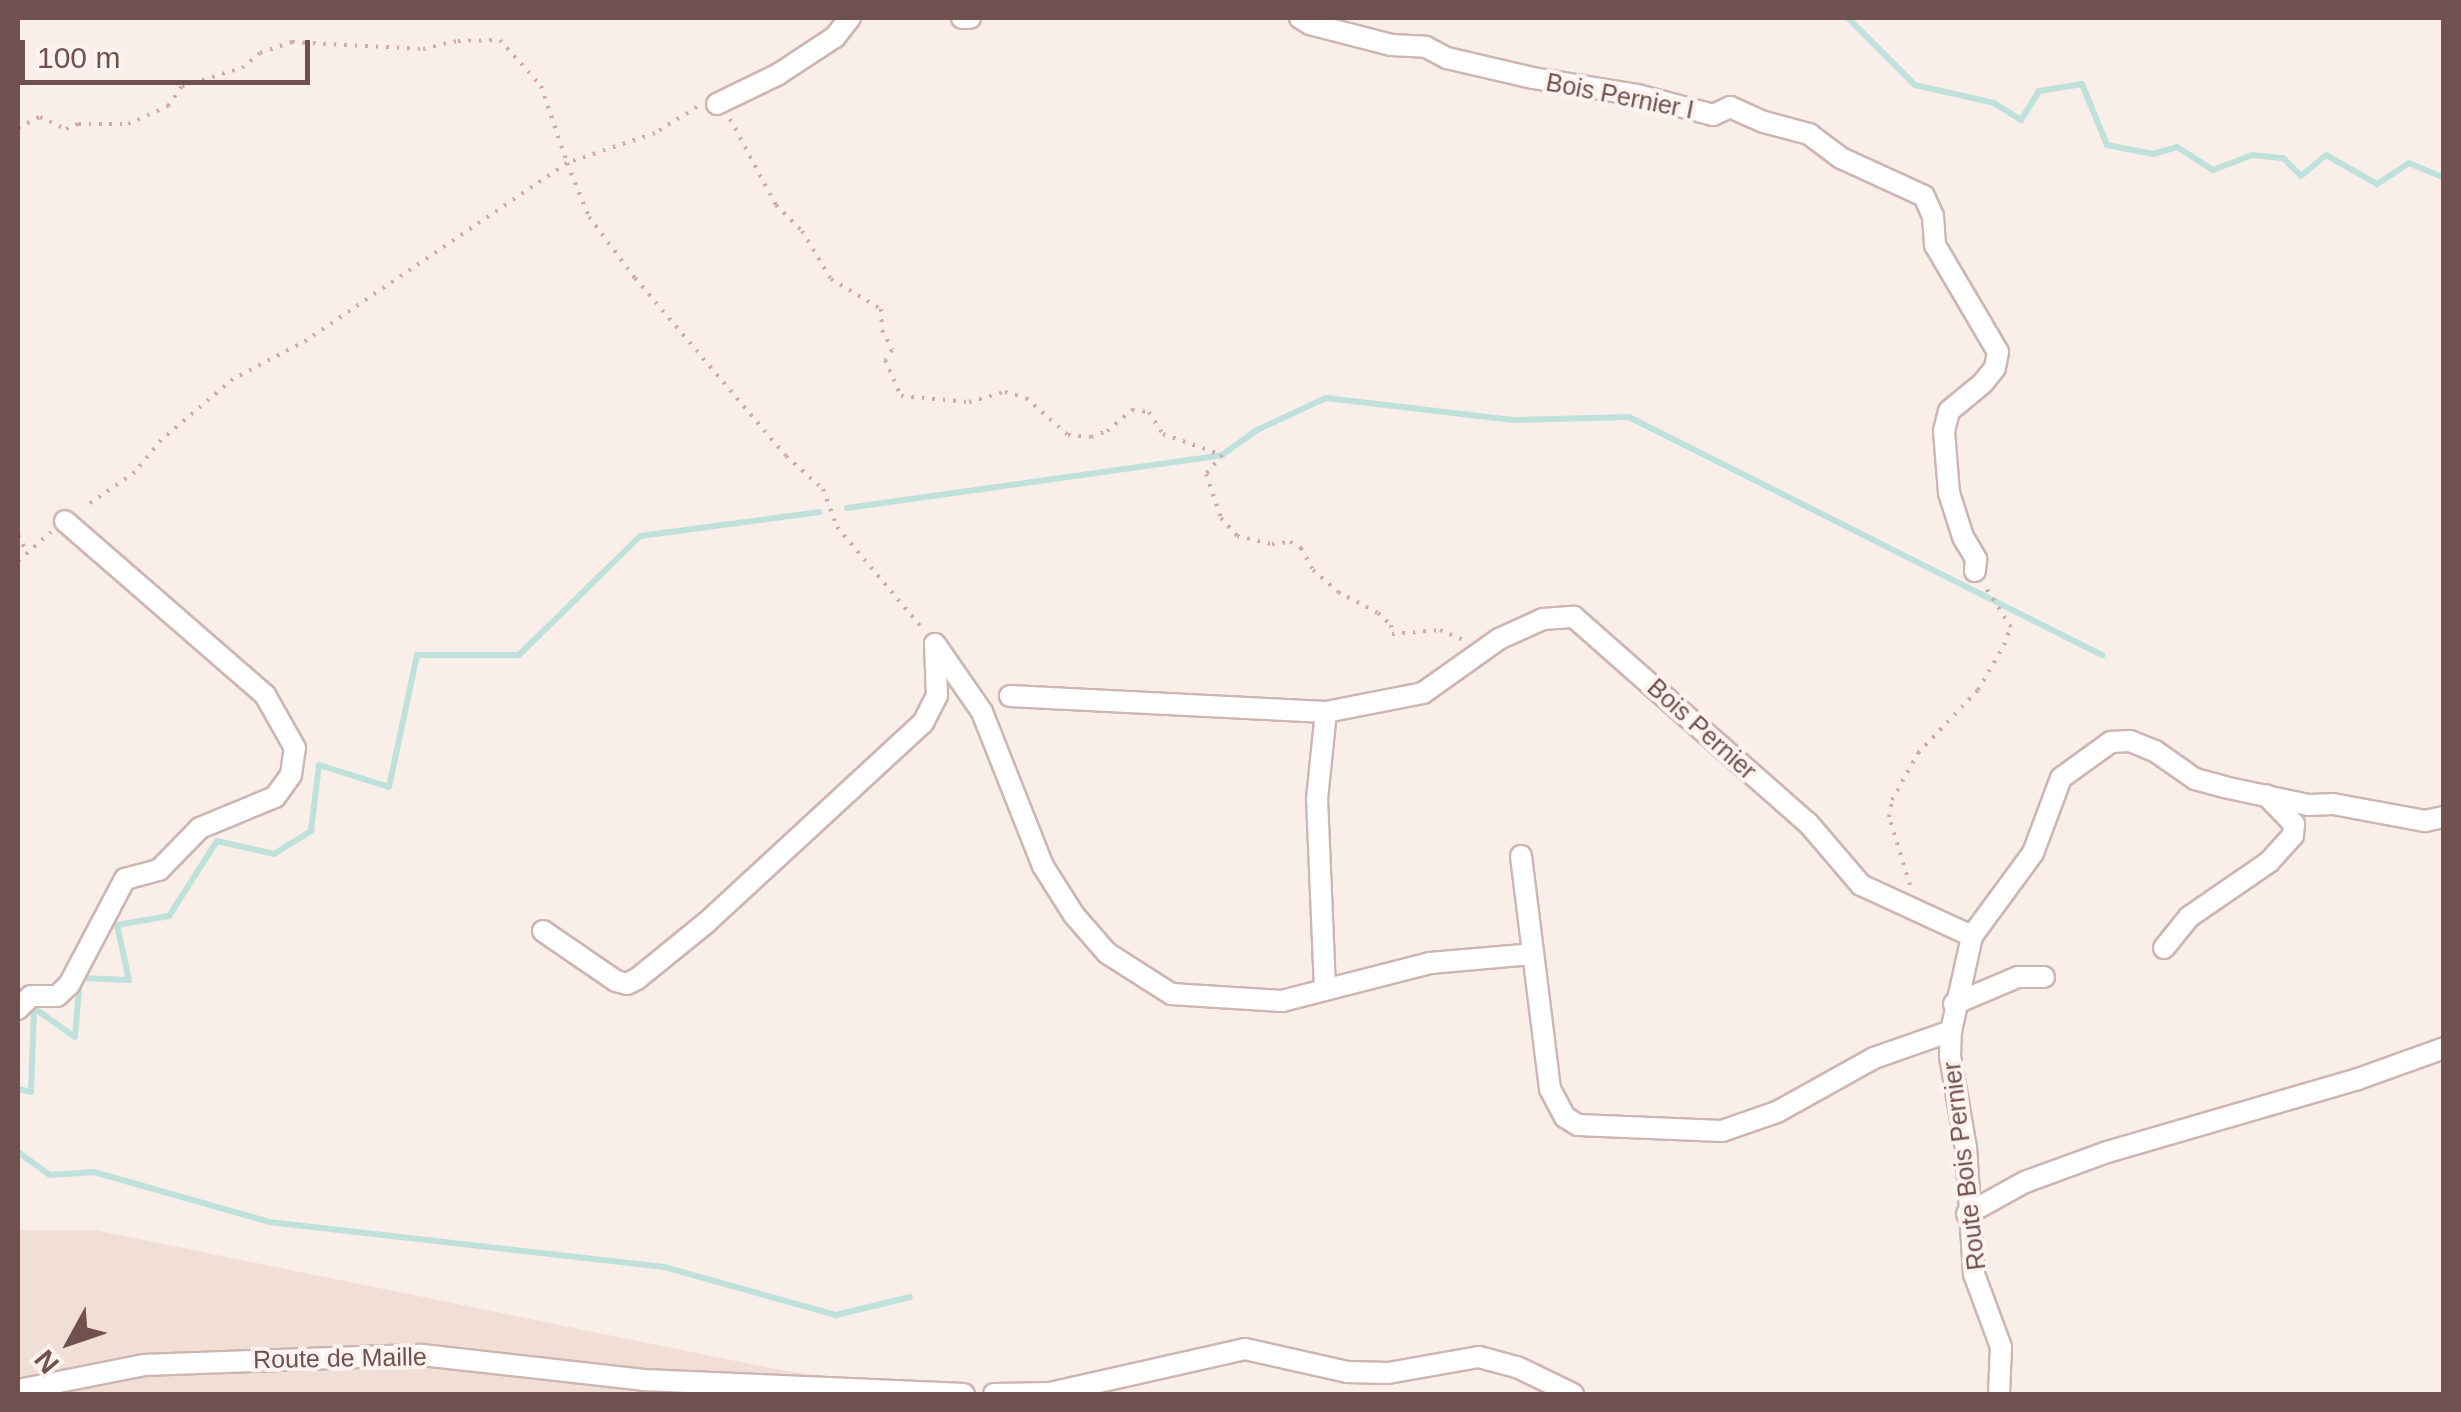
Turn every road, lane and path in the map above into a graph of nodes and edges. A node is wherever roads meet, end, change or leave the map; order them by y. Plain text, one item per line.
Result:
1 (850, 18) edge
2 (962, 18) edge
3 (970, 18) edge
4 (1300, 18) edge
5 (717, 104) junction
6 (18, 128) edge
7 (567, 163) junction
8 (65, 521) junction
9 (18, 535) edge
10 (27, 553) junction
11 (18, 562) edge
12 (1976, 571) joint
13 (935, 644) junction
14 (1493, 644) junction
15 (937, 696) junction
16 (1010, 696) dead end
17 (982, 712) junction
18 (1326, 712) junction
19 (2264, 794) junction
20 (2444, 818) edge
21 (1521, 856) dead end
22 (1928, 914) junction
23 (542, 931) dead end
24 (1972, 936) junction
25 (2164, 948) dead end
26 (1532, 954) junction
27 (2044, 977) dead end
28 (1324, 989) junction
29 (1954, 1004) junction
30 (18, 1009) edge
31 (1951, 1030) junction
32 (2444, 1048) edge
33 (1967, 1214) junction
34 (18, 1390) edge
35 (964, 1394) edge
36 (994, 1394) edge
37 (1573, 1394) edge
38 (1998, 1394) edge

1 - 5 street
2 - 3 street
4 - 12 street, Bois Pernier I
5 - 7 path
5 - 14 path
6 - 7 path
7 - 8 path
7 - 13 path
8 - 10 path
8 - 30 street
9 - 10 path
10 - 11 path
12 - 22 path
13 - 15 street
13 - 17 street
14 - 18 street, Bois Pernier
14 - 22 street, Bois Pernier
15 - 17 street
15 - 23 street
16 - 18 street, Bois Pernier
17 - 28 street
18 - 28 street
19 - 20 street
19 - 24 street
19 - 25 street
21 - 26 street
22 - 24 street, Bois Pernier
24 - 29 street, Route Bois Pernier
26 - 28 street
26 - 31 street
27 - 29 street
29 - 31 street, Route Bois Pernier
31 - 33 street, Route Bois Pernier
32 - 33 street
33 - 38 street, Route Bois Pernier
34 - 35 street, Route de Maille
36 - 37 street

